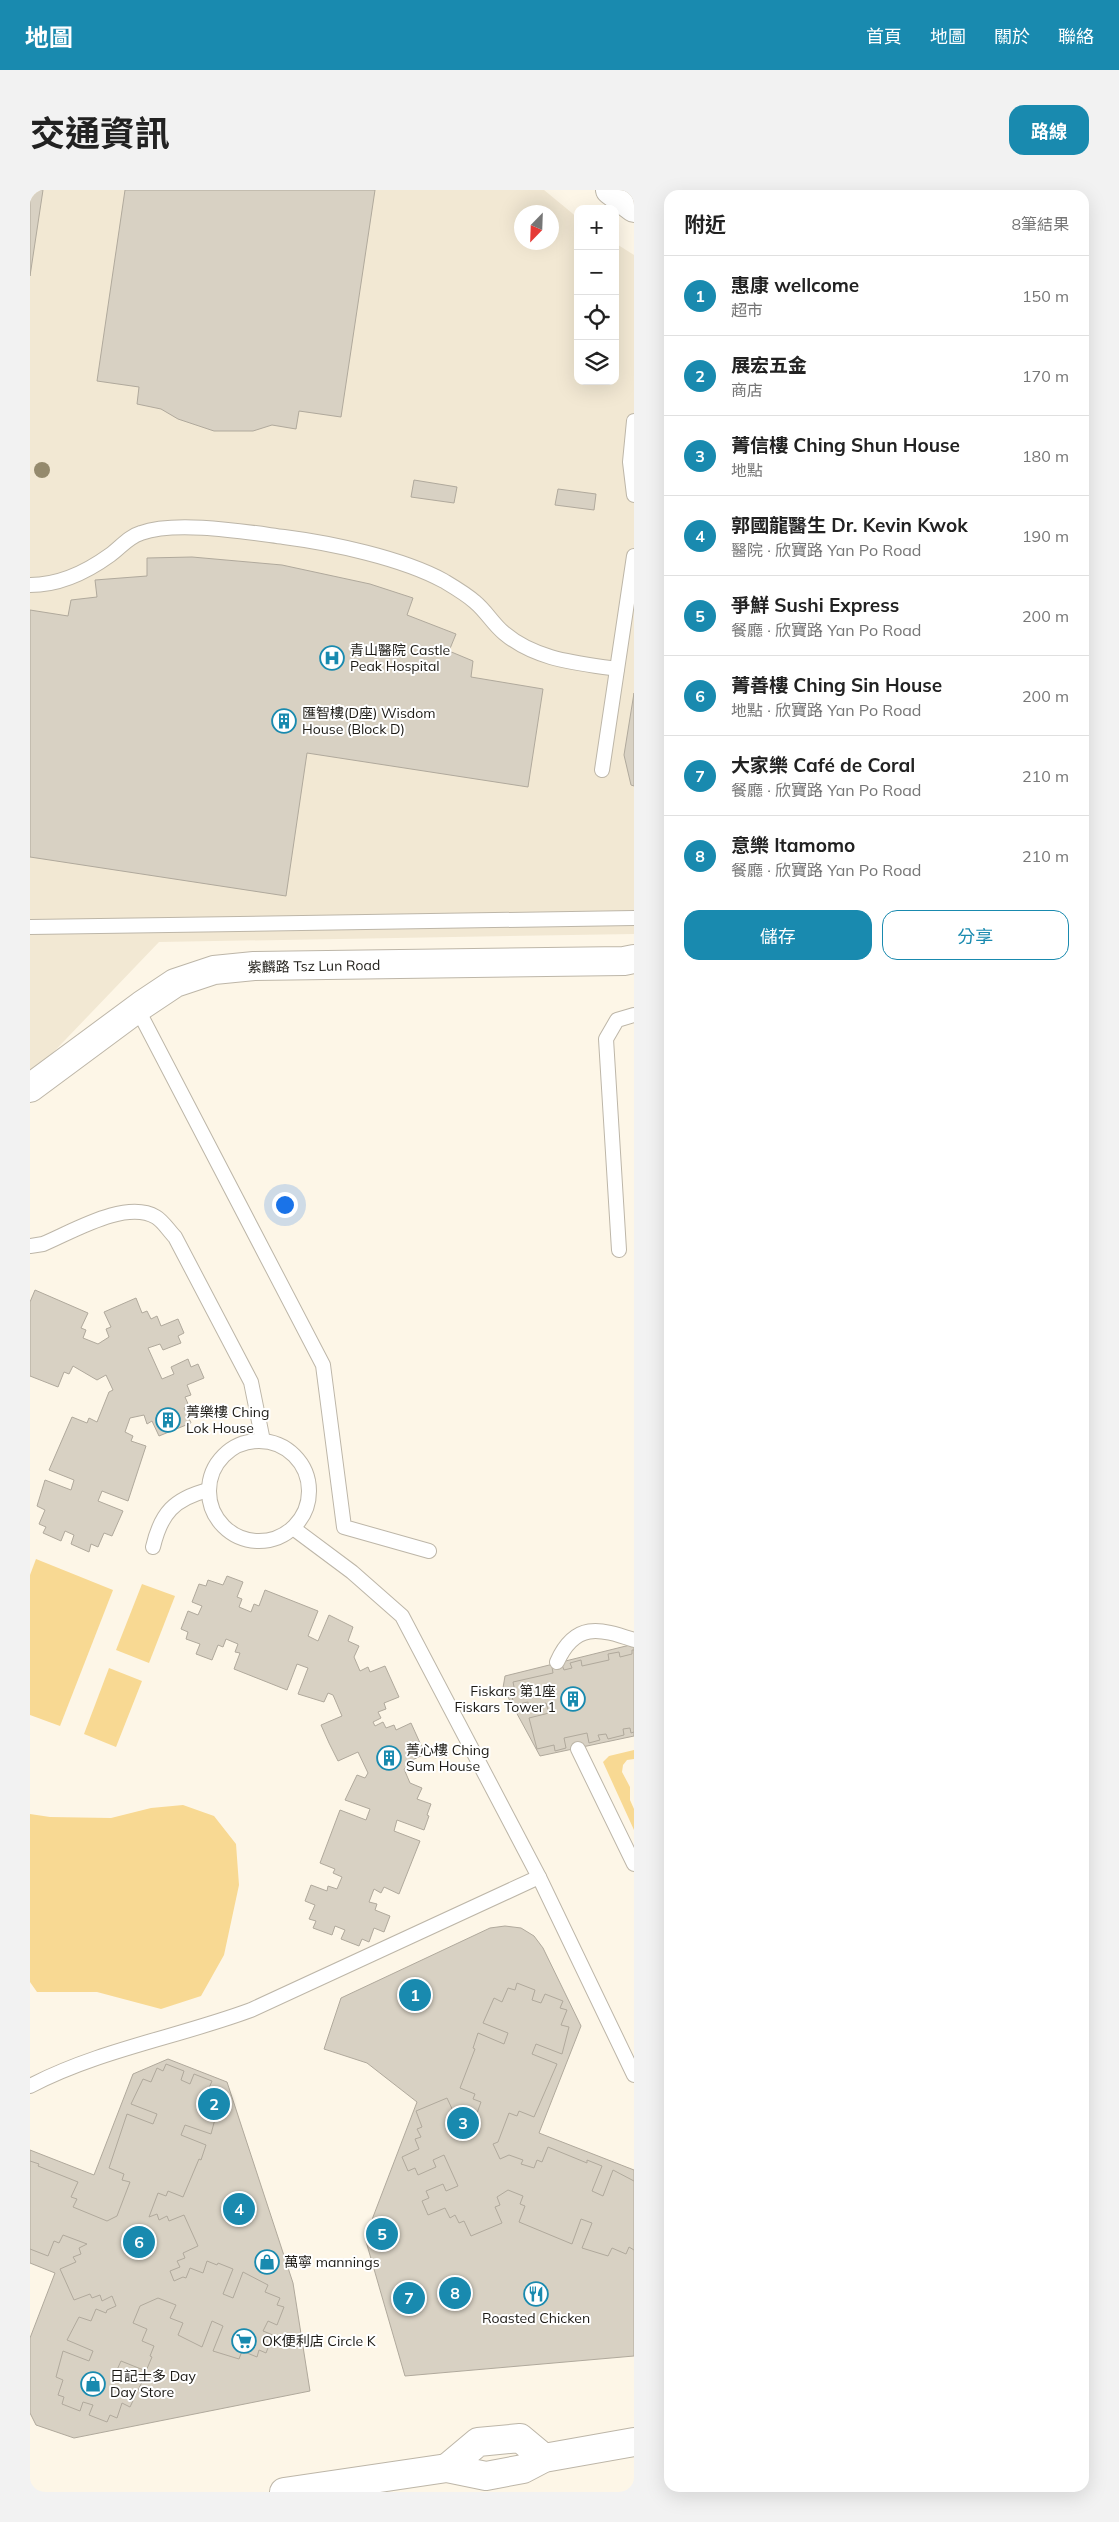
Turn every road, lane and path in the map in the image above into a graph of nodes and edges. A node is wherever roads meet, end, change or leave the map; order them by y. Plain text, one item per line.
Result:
1 (610, 190) edge
2 (634, 208) edge
3 (634, 421) edge
4 (634, 495) edge
5 (634, 556) edge
6 (30, 585) edge
7 (617, 669) junction
8 (602, 770) dead end
9 (634, 918) edge
10 (30, 927) edge
11 (634, 959) edge
12 (137, 1008) junction
13 (634, 1015) edge
14 (30, 1088) edge
15 (30, 1246) edge
16 (619, 1250) dead end
17 (263, 1441) junction
18 (208, 1490) junction
19 (293, 1528) junction
20 (153, 1547) dead end
21 (429, 1551) dead end
22 (634, 1643) edge
23 (557, 1662) dead end
24 (578, 1749) dead end
25 (634, 1864) edge
26 (539, 1877) junction
27 (634, 2075) edge
28 (30, 2086) edge
29 (634, 2442) edge
30 (284, 2492) edge

1 - 2 street
3 - 4 lane
5 - 7 lane
6 - 7 lane
7 - 8 lane
9 - 10 lane
11 - 12 street, 紫麟路 Tsz Lun Road
12 - 14 street, 紫麟路 Tsz Lun Road
12 - 21 lane
13 - 16 lane
15 - 17 lane
17 - 18 lane
17 - 19 lane
18 - 19 lane
18 - 20 lane
19 - 26 lane
22 - 23 lane
24 - 25 lane
26 - 27 lane
26 - 28 lane
29 - 30 street

